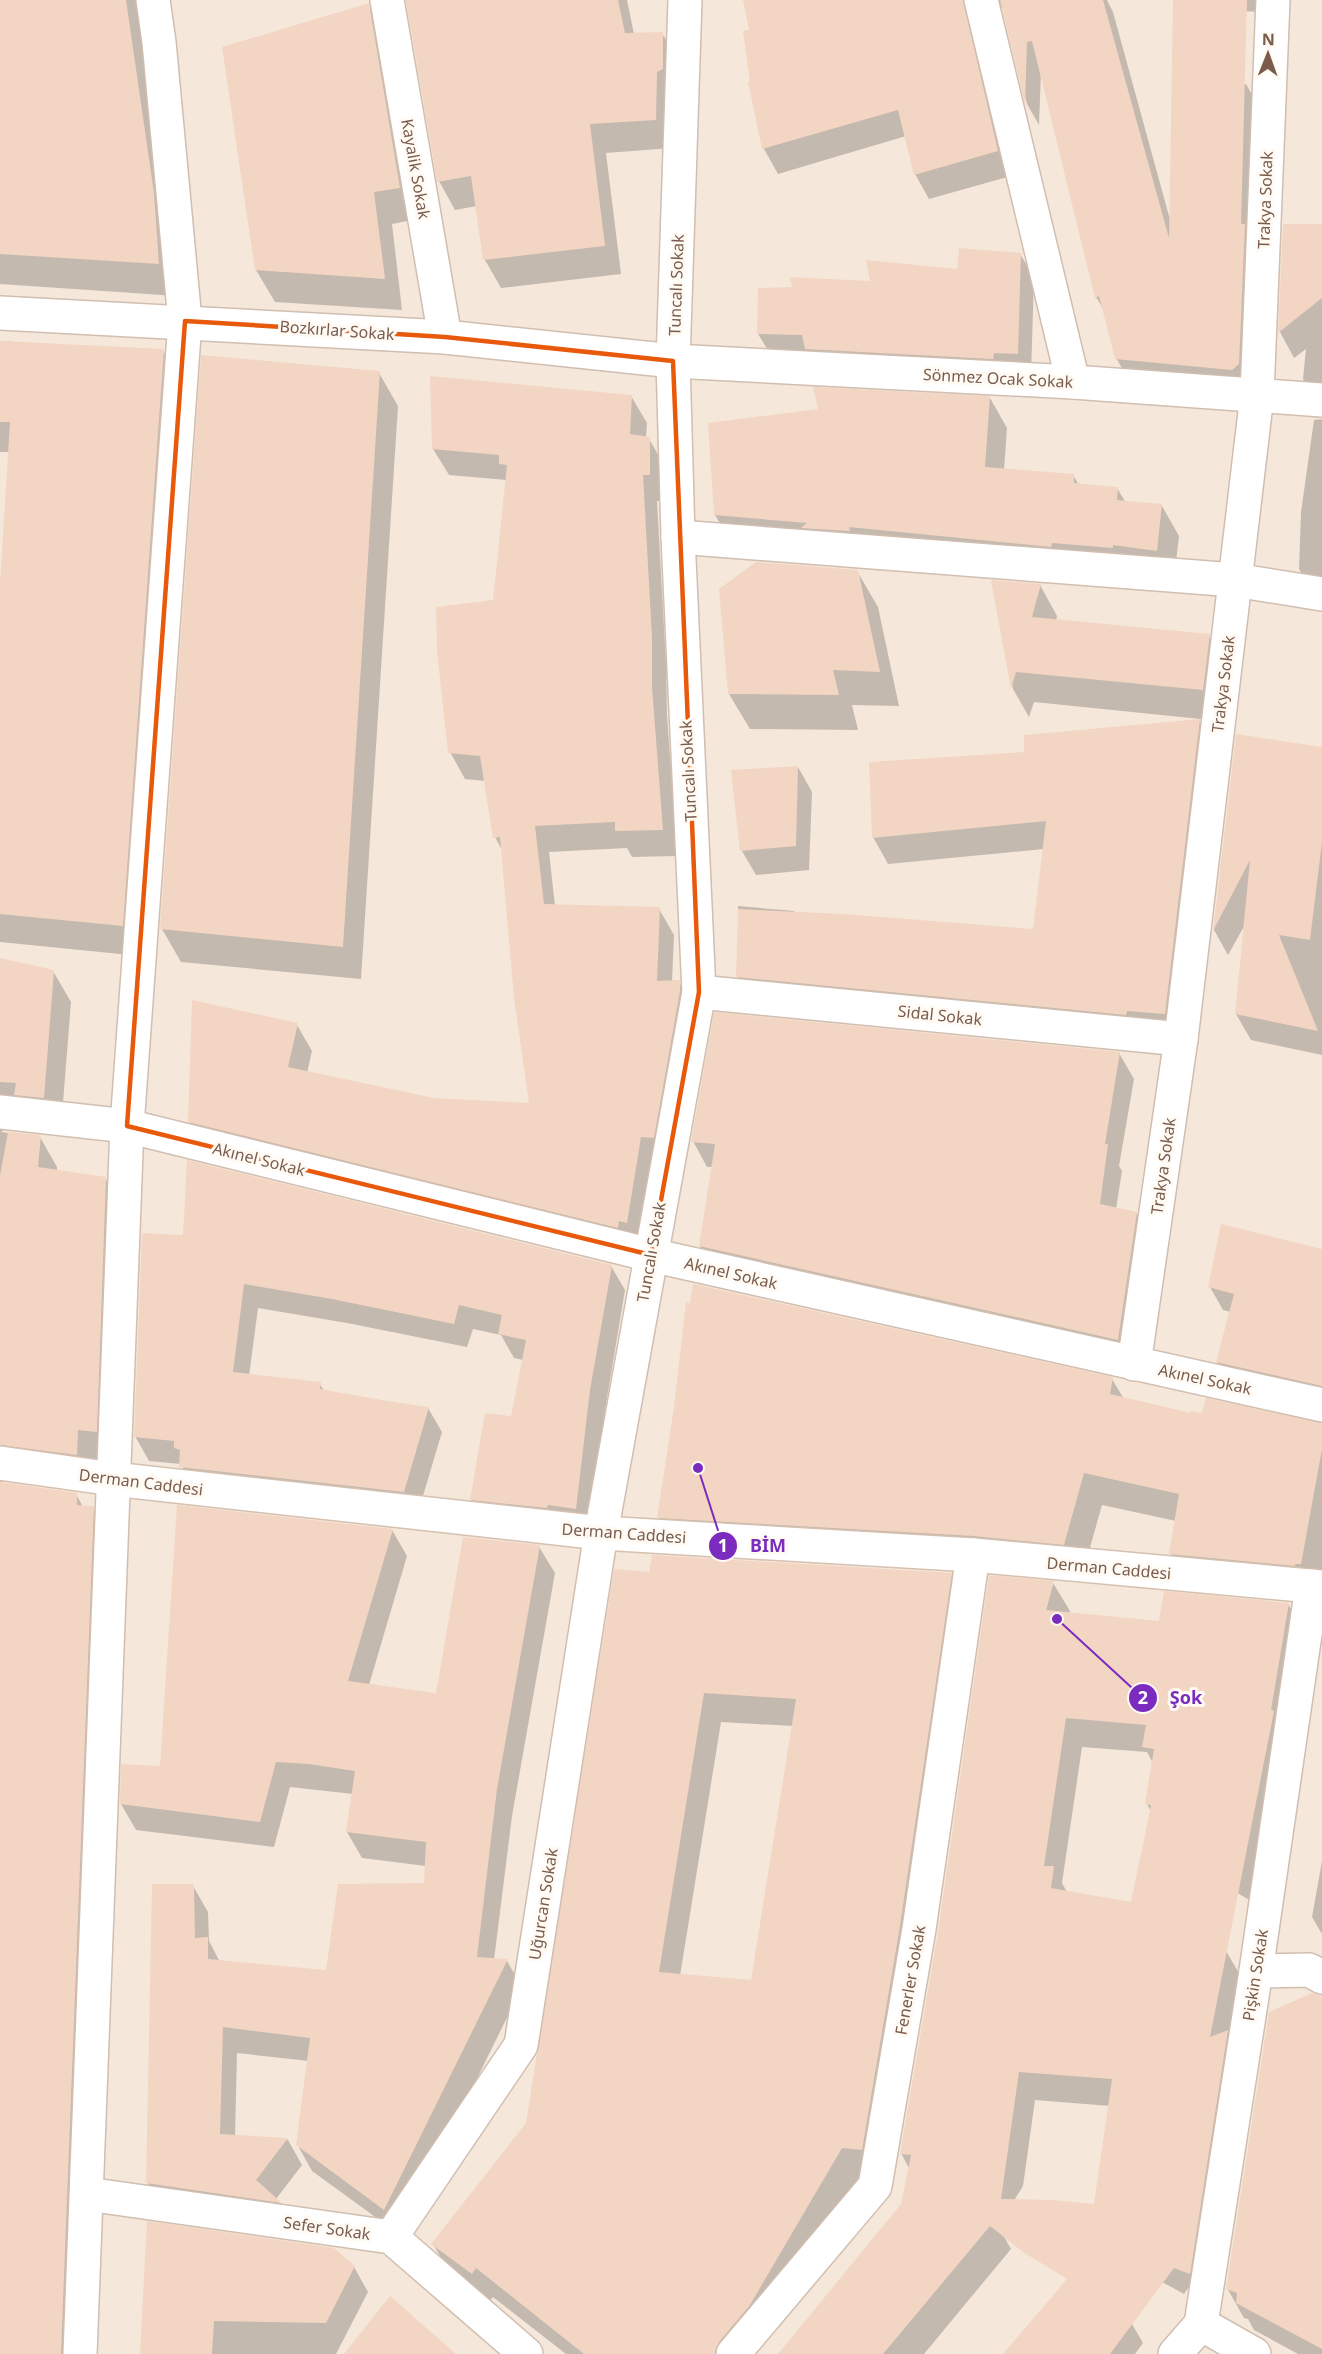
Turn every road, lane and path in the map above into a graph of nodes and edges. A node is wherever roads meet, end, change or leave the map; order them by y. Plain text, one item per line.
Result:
1 (153, 0) edge
2 (387, 0) edge
3 (685, 0) edge
4 (981, 0) edge
5 (1273, 0) edge
6 (0, 313) edge
7 (185, 321) junction
8 (445, 337) junction
9 (673, 362) junction
10 (1073, 382) junction
11 (1257, 395) junction
12 (1322, 400) edge
13 (678, 537) junction
14 (1235, 580) junction
15 (1322, 594) edge
16 (699, 992) junction
17 (1181, 1039) junction
18 (0, 1112) edge
19 (127, 1126) junction
20 (651, 1255) junction
21 (1134, 1364) junction
22 (1322, 1405) edge
23 (0, 1463) edge
24 (113, 1479) junction
25 (601, 1533) junction
26 (973, 1555) junction
27 (1317, 1587) edge
28 (1256, 1971) junction
29 (1322, 1977) edge
30 (87, 2194) junction
31 (391, 2237) junction
32 (1201, 2324) junction
33 (80, 2354) edge
34 (526, 2354) edge
35 (733, 2354) edge
36 (1174, 2354) edge
37 (1254, 2354) edge

1 - 7 street
2 - 8 street, Kayalik Sokak
3 - 9 street, Tuncalı Sokak
4 - 10 street
5 - 11 street, Trakya Sokak
6 - 7 street, Bozkırlar Sokak
7 - 8 street, Bozkırlar Sokak
7 - 19 street
8 - 9 street, Bozkırlar Sokak
9 - 10 street, Sönmez Ocak Sokak
9 - 13 street, Tuncalı Sokak
10 - 11 street, Sönmez Ocak Sokak
11 - 12 street, Sönmez Ocak Sokak
11 - 14 street, Trakya Sokak
13 - 14 street
13 - 16 street, Tuncalı Sokak
14 - 15 street
14 - 17 street, Trakya Sokak
16 - 17 street, Sidal Sokak
16 - 20 street, Tuncalı Sokak
17 - 21 street, Trakya Sokak
18 - 19 street, Akınel Sokak
19 - 20 street, Akınel Sokak
19 - 24 street
20 - 21 street, Akınel Sokak
20 - 25 street, Tuncalı Sokak
21 - 22 street, Akınel Sokak
23 - 24 street, Derman Caddesi
24 - 25 street, Derman Caddesi
24 - 30 street
25 - 26 street, Derman Caddesi
25 - 31 street, Uğurcan Sokak
26 - 27 street, Derman Caddesi
26 - 35 street, Fenerler Sokak
27 - 28 street, Pişkin Sokak
28 - 29 street
28 - 32 street, Pişkin Sokak
30 - 31 street, Sefer Sokak
30 - 33 street
31 - 34 street, Sefer Sokak
32 - 36 street
32 - 37 street

